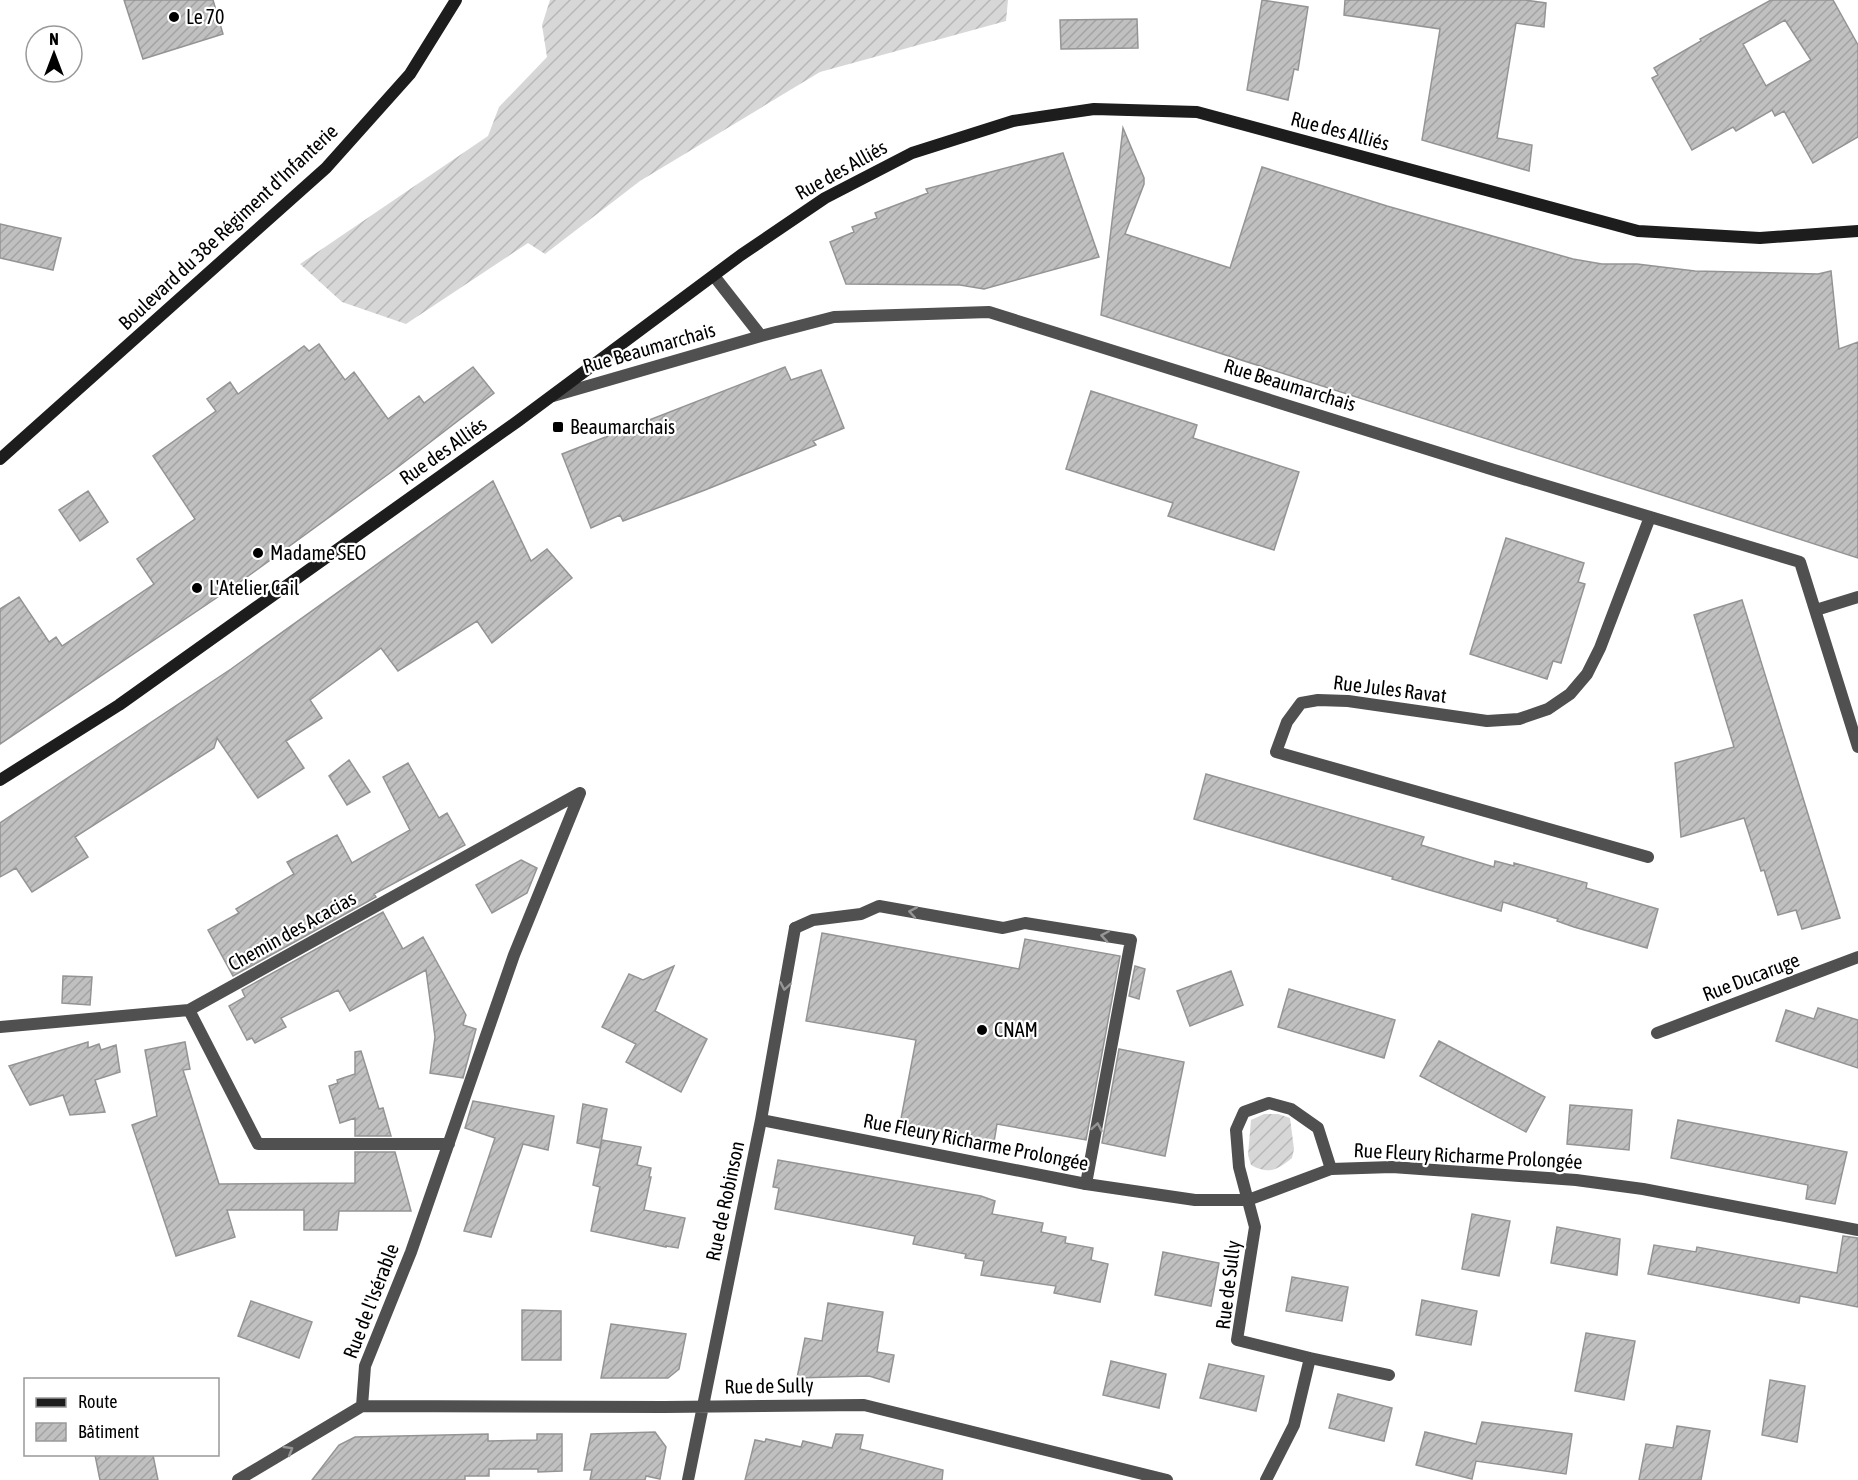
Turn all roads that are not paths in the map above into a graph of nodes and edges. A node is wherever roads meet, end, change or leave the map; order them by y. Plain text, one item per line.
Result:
1 (456, 0) edge
2 (1858, 231) edge
3 (714, 276) junction
4 (761, 336) junction
5 (548, 398) junction
6 (0, 459) edge
7 (1650, 517) junction
8 (1858, 597) edge
9 (1816, 610) junction
10 (1858, 747) edge
11 (0, 780) edge
12 (580, 793) joint
13 (1648, 857) dead end
14 (1858, 957) edge
15 (189, 1010) junction
16 (0, 1027) edge
17 (1658, 1033) dead end
18 (761, 1120) junction
19 (449, 1144) junction
20 (1331, 1169) junction
21 (1086, 1184) junction
22 (1248, 1200) junction
23 (1858, 1230) edge
24 (1310, 1358) junction
25 (1389, 1375) dead end
26 (362, 1406) junction
27 (703, 1406) junction
28 (238, 1480) edge
29 (688, 1480) edge
30 (1167, 1480) edge
31 (1266, 1480) edge

1 - 6 street, Boulevard du 38e Régiment d'Infanterie
2 - 3 street, Rue des Alliés
3 - 4 street, Rue Beaumarchais
3 - 5 street, Rue des Alliés
4 - 5 street, Rue Beaumarchais
4 - 7 street, Rue Beaumarchais
5 - 11 street, Rue des Alliés
7 - 9 street, Rue Beaumarchais
7 - 13 street, Rue Jules Ravat
8 - 9 street
9 - 10 street
12 - 15 street, Chemin des Acacias
12 - 19 street, Rue de l'Isérable
14 - 17 street, Rue Ducaruge
15 - 16 street, Chemin des Acacias
15 - 19 street
18 - 21 street, Rue Fleury Richarme Prolongée
21 -> 18 street, Rue de Robinson
18 - 27 street, Rue de Robinson
19 - 26 street, Rue de l'Isérable
20 - 22 street, Rue Fleury Richarme Prolongée
20 - 22 street
20 - 23 street, Rue Fleury Richarme Prolongée
21 - 22 street, Rue Fleury Richarme Prolongée
22 - 24 street, Rue de Sully
24 - 25 street, Rue de Sully
24 - 31 street
26 - 27 street, Rue de Sully
28 -> 26 street
27 - 29 street, Rue de Robinson
27 - 30 street, Rue de Sully

